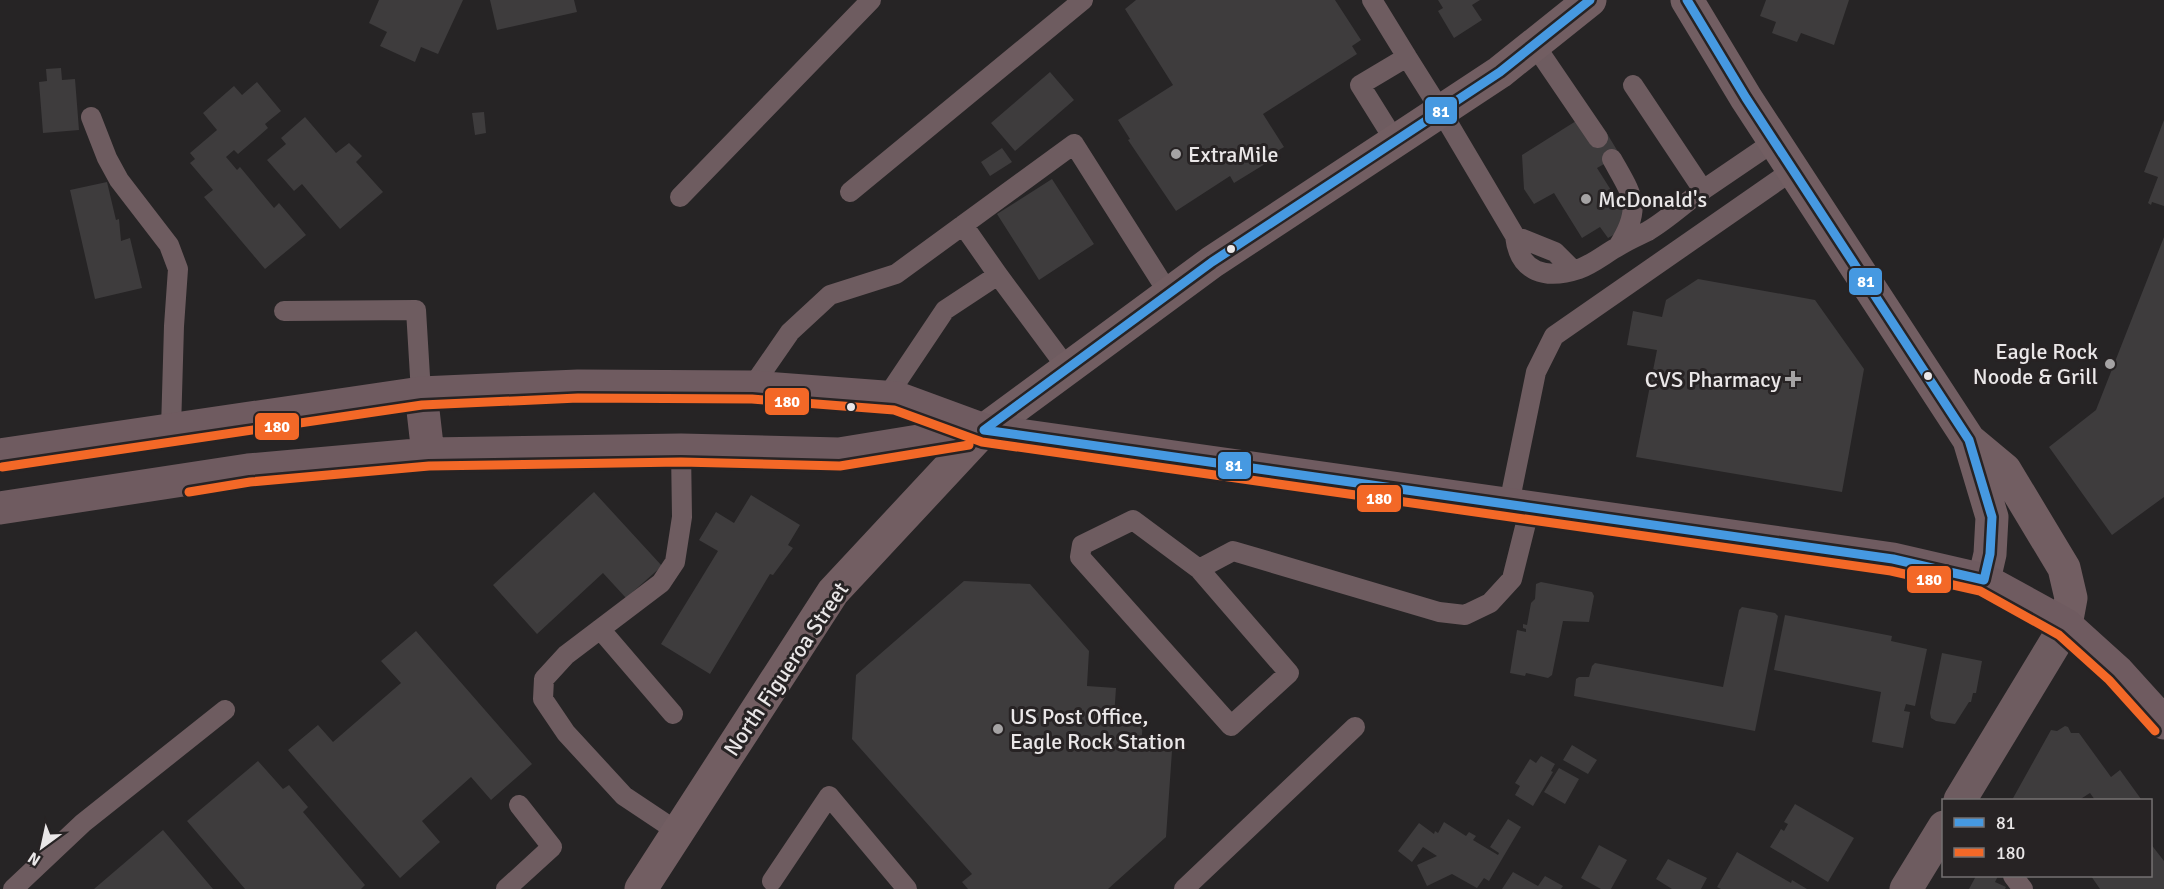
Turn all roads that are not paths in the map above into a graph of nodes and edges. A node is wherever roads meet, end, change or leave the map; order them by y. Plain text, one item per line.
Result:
1 (871, 0) edge
2 (1083, 0) edge
3 (1372, 0) edge
4 (1590, 0) edge
5 (1688, 0) edge
6 (1534, 44) junction
7 (1407, 57) junction
8 (1633, 85) dead end
9 (1441, 111) junction
10 (91, 117) dead end
11 (1598, 138) dead end
12 (1395, 141) junction
13 (1775, 141) junction
14 (1612, 159) dead end
15 (1793, 170) junction
16 (1703, 190) junction
17 (849, 192) dead end
18 (680, 197) dead end
19 (963, 225) junction
20 (1619, 245) junction
21 (998, 275) junction
22 (1169, 294) junction
23 (284, 310) dead end
24 (1067, 368) junction
25 (752, 387) junction
26 (421, 393) junction
27 (886, 398) junction
28 (171, 429) junction
29 (984, 430) junction
30 (1969, 440) junction
31 (681, 450) junction
32 (0, 454) edge
33 (428, 454) junction
34 (1520, 506) junction
35 (0, 508) edge
36 (1200, 569) junction
37 (1984, 580) junction
38 (2066, 625) junction
39 (600, 629) junction
40 (225, 710) dead end
41 (673, 714) dead end
42 (2164, 723) edge
43 (1355, 727) dead end
44 (1961, 799) edge
45 (519, 805) dead end
46 (1942, 830) edge
47 (678, 832) junction
48 (2014, 877) edge
49 (772, 881) dead end
50 (13, 889) edge
51 (506, 889) edge
52 (641, 889) edge
53 (907, 889) edge
54 (1184, 889) edge
55 (1906, 889) edge
56 (2023, 889) edge

1 - 18 lane
2 - 17 lane
3 - 7 lane
4 - 6 main road, North Figueroa Street
5 - 13 main road
6 - 9 main road, North Figueroa Street
6 - 11 lane
7 - 9 lane
7 - 12 lane
8 - 16 lane
9 - 12 main road, North Figueroa Street
9 - 20 lane
10 - 28 lane
12 - 22 main road, North Figueroa Street
13 - 15 main road
13 - 16 lane
14 - 20 lane
15 - 30 main road
15 - 34 lane
16 - 20 lane
19 - 21 lane
19 - 22 lane
19 - 25 lane
21 - 24 lane
21 - 27 lane
22 - 24 main road, North Figueroa Street
23 - 26 lane
24 - 29 main road, North Figueroa Street
25 - 26 main road
25 - 27 main road
26 - 28 main road
26 - 33 main road
27 - 29 main road
28 - 32 main road
29 - 31 main road
29 - 34 main road
29 - 47 main road, North Figueroa Street
30 - 37 main road
30 - 38 main road
31 - 33 main road
31 - 39 lane
33 - 35 main road
34 - 36 lane
34 - 37 main road
36 - 36 lane
37 - 38 main road
38 - 42 main road
38 - 44 street
39 - 41 lane
39 - 47 lane
40 - 50 lane
43 - 54 lane
45 - 51 lane
46 - 55 street
47 - 52 main road, North Figueroa Street
48 - 56 lane
49 - 53 lane

